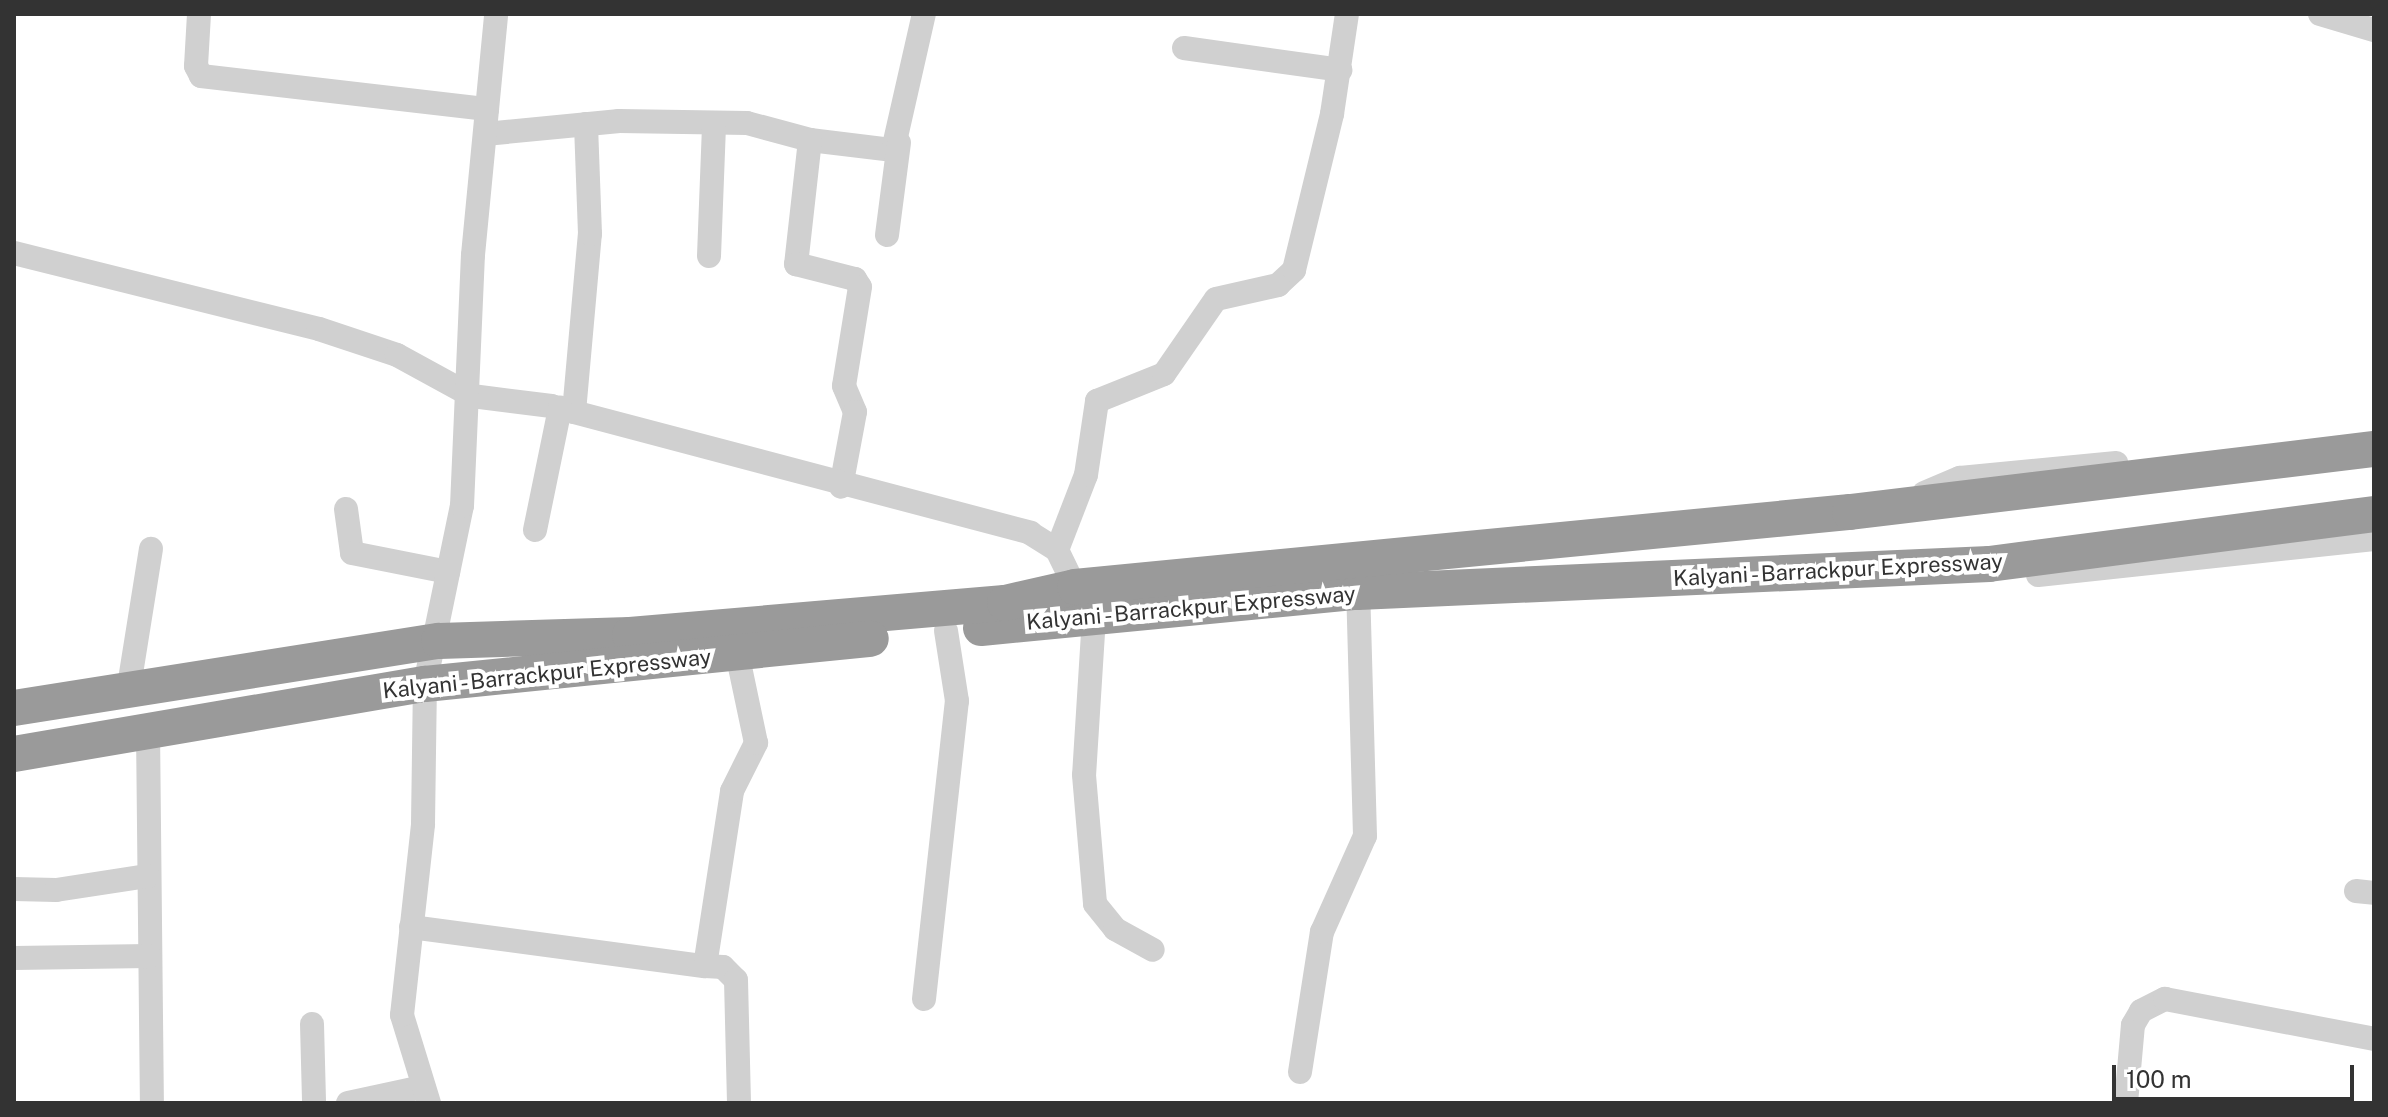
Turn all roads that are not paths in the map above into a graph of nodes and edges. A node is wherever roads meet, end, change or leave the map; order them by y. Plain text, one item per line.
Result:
1 (199, 14) edge
2 (496, 14) edge
3 (924, 14) edge
4 (1347, 14) edge
5 (2320, 14) edge
6 (2374, 30) edge
7 (1184, 48) dead end
8 (1340, 70) junction
9 (486, 122) junction
10 (586, 124) junction
11 (714, 124) junction
12 (810, 140) junction
13 (899, 143) junction
14 (887, 235) dead end
15 (14, 253) edge
16 (709, 256) dead end
17 (472, 396) junction
18 (567, 410) junction
19 (2374, 436) edge
20 (2374, 449) edge
21 (841, 487) junction
22 (1892, 507) junction
23 (346, 509) dead end
24 (2374, 514) edge
25 (535, 530) dead end
26 (2374, 539) edge
27 (151, 549) dead end
28 (1057, 550) junction
29 (1915, 568) junction
30 (448, 572) junction
31 (1358, 592) junction
32 (1081, 608) junction
33 (946, 631) junction
34 (439, 641) junction
35 (737, 653) junction
36 (425, 684) junction
37 (129, 686) junction
38 (14, 708) edge
39 (148, 730) junction
40 (14, 754) edge
41 (148, 876) junction
42 (14, 889) edge
43 (411, 927) junction
44 (1153, 950) dead end
45 (149, 956) junction
46 (14, 958) edge
47 (705, 966) junction
48 (924, 999) dead end
49 (312, 1024) dead end
50 (2374, 1039) edge
51 (1300, 1072) dead end
52 (425, 1095) edge
53 (152, 1103) edge
54 (314, 1103) edge
55 (348, 1103) edge
56 (739, 1103) edge
57 (2126, 1103) edge

1 - 9 street
2 - 9 street
3 - 13 street
4 - 8 street
5 - 6 street
7 - 8 street
8 - 28 street
9 - 10 street
9 - 17 street
10 - 11 street
10 - 18 street
11 - 12 street
11 - 16 street
12 - 13 street
12 - 21 street
13 - 14 street
15 - 17 street
17 - 18 street
17 - 30 street
18 - 21 street
18 - 25 street
19 - 22 street
20 - 22 highway
21 - 28 street
22 - 32 highway
23 - 30 street
24 - 29 highway, Kalyani - Barrackpur Expressway
26 - 29 street
27 - 37 street
28 - 32 street
29 - 31 highway, Kalyani - Barrackpur Expressway
30 - 34 street
31 - 32 highway, Kalyani - Barrackpur Expressway
31 - 51 street
32 - 33 highway, Kalyani - Barrackpur Expressway
32 - 34 highway
32 - 44 street
33 - 35 highway, Kalyani - Barrackpur Expressway
33 - 48 street
34 - 36 street
34 - 37 highway
35 - 36 highway, Kalyani - Barrackpur Expressway
35 - 47 street
36 - 39 highway, Kalyani - Barrackpur Expressway
36 - 43 street
37 - 38 highway
39 - 40 highway, Kalyani - Barrackpur Expressway
39 - 41 street
41 - 42 street
41 - 45 street
43 - 47 street
43 - 52 street
45 - 46 street
45 - 53 street
47 - 56 street
49 - 54 street
50 - 57 street
52 - 55 street

